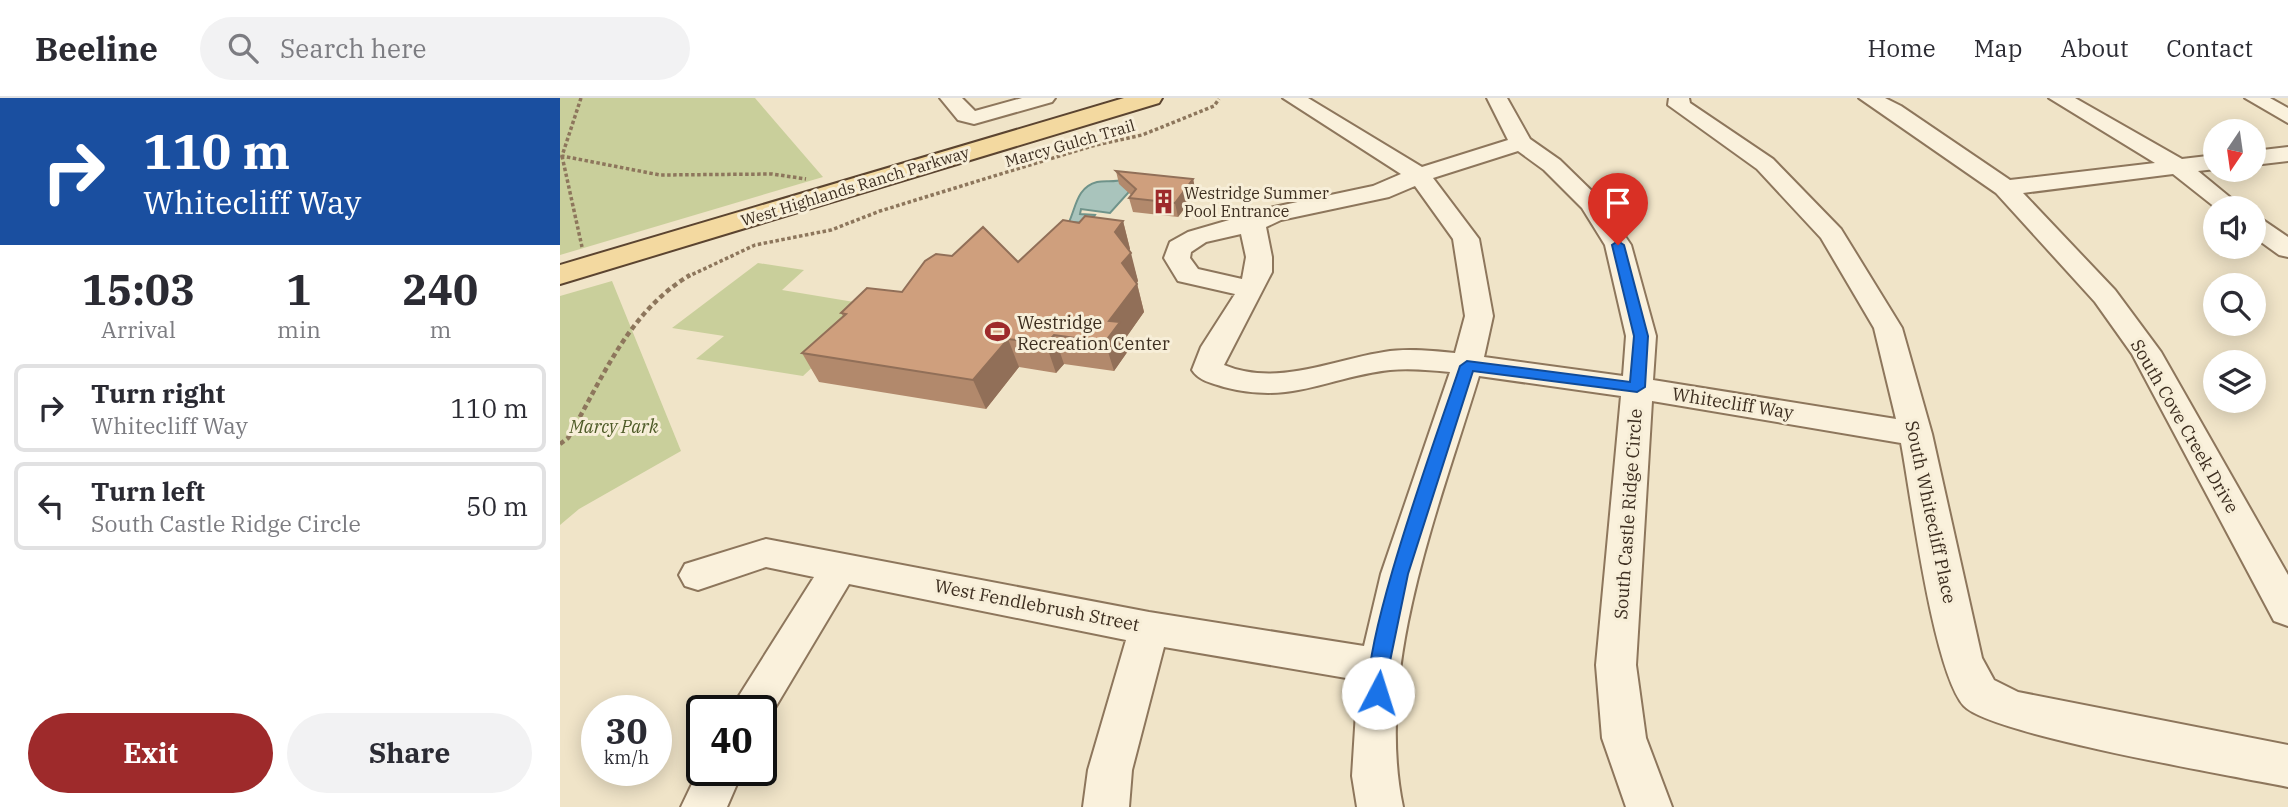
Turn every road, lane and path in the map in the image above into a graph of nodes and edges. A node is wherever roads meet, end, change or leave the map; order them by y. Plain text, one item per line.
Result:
1 (581, 98) edge
2 (1045, 98) edge
3 (1150, 98) edge
4 (1293, 98) edge
5 (1497, 98) edge
6 (1679, 98) edge
7 (1869, 98) edge
8 (2059, 98) edge
9 (2255, 98) edge
10 (956, 99) edge
11 (1219, 99) edge
12 (2288, 117) edge
13 (1521, 143) junction
14 (2288, 154) edge
15 (562, 156) junction
16 (2266, 157) edge
17 (2203, 164) edge
18 (2178, 167) junction
19 (1419, 175) junction
20 (816, 180) dead end
21 (2005, 188) junction
22 (2215, 196) edge
23 (1254, 223) junction
24 (2266, 233) edge
25 (2288, 249) edge
26 (589, 266) junction
27 (560, 275) edge
28 (1250, 289) junction
29 (1467, 366) junction
30 (1637, 387) junction
31 (1916, 434) junction
32 (560, 444) edge
33 (841, 566) junction
34 (698, 575) dead end
35 (2288, 610) edge
36 (1149, 628) junction
37 (1379, 666) junction
38 (760, 695) edge
39 (2288, 766) edge
40 (714, 786) edge
41 (704, 807) edge
42 (1106, 807) edge
43 (1381, 807) edge
44 (1649, 807) edge

1 - 15 path
2 - 10 street
3 - 26 main road, West Highlands Ranch Parkway
4 - 19 street
5 - 13 street, South Castle Ridge Circle
6 - 31 street, South Whitecliff Place
7 - 21 street, South Cove Creek Drive
8 - 18 street
9 - 12 street
11 - 32 path, Marcy Gulch Trail
13 - 19 street
13 - 30 street, South Castle Ridge Circle
14 - 16 street
15 - 20 path
15 - 26 path
17 - 18 street
18 - 21 street
18 - 22 street
19 - 23 street
19 - 29 street
21 - 35 street, South Cove Creek Drive
23 - 28 street
23 - 28 street
24 - 25 street
26 - 27 main road, West Highlands Ranch Parkway
28 - 29 street, Whitecliff Way
29 - 30 street, Whitecliff Way
29 - 37 street
30 - 31 street, Whitecliff Way
30 - 44 street, South Castle Ridge Circle
31 - 39 street, South Whitecliff Place
33 - 34 street, West Fendlebrush Street
33 - 36 street, West Fendlebrush Street
33 - 38 street
36 - 37 street, West Fendlebrush Street
36 - 42 street
37 - 43 street
40 - 41 street

